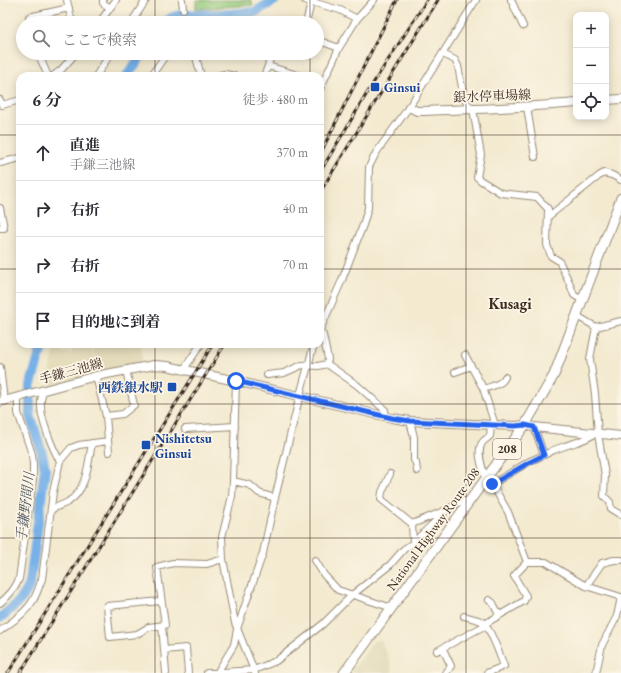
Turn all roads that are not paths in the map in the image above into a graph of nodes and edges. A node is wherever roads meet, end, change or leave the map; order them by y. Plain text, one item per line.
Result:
1 (67, 0) edge
2 (103, 0) edge
3 (116, 0) edge
4 (146, 0) edge
5 (182, 0) edge
6 (374, 0) edge
7 (476, 0) edge
8 (511, 0) edge
9 (308, 1) edge
10 (327, 3) edge
11 (69, 8) junction
12 (110, 8) junction
13 (183, 9) dead end
14 (33, 16) edge
15 (71, 16) edge
16 (104, 16) edge
17 (136, 16) edge
18 (307, 16) edge
19 (357, 19) junction
20 (523, 26) dead end
21 (324, 43) edge
22 (339, 48) junction
23 (443, 54) junction
24 (41, 60) edge
25 (70, 60) edge
26 (107, 60) edge
27 (162, 60) edge
28 (197, 60) edge
29 (270, 60) edge
30 (268, 66) junction
31 (46, 72) edge
32 (58, 72) edge
33 (99, 72) edge
34 (154, 72) edge
35 (200, 72) edge
36 (266, 72) edge
37 (288, 72) edge
38 (324, 80) edge
39 (621, 98) edge
40 (0, 100) edge
41 (609, 100) edge
42 (16, 101) edge
43 (573, 103) edge
44 (409, 107) junction
45 (527, 107) junction
46 (472, 109) junction
47 (535, 157) dead end
48 (16, 159) edge
49 (0, 163) edge
50 (621, 180) edge
51 (621, 198) edge
52 (0, 208) edge
53 (549, 216) junction
54 (0, 228) edge
55 (582, 300) junction
56 (577, 316) junction
57 (621, 321) edge
58 (324, 323) edge
59 (596, 327) junction
60 (324, 340) edge
61 (198, 348) edge
62 (313, 348) edge
63 (465, 355) dead end
64 (327, 364) junction
65 (308, 366) junction
66 (471, 366) junction
67 (0, 367) edge
68 (184, 369) junction
69 (126, 370) junction
70 (455, 372) dead end
71 (267, 375) dead end
72 (96, 376) junction
73 (506, 377) dead end
74 (236, 381) junction
75 (484, 389) junction
76 (44, 391) junction
77 (300, 396) junction
78 (18, 397) junction
79 (2, 402) edge
80 (106, 416) junction
81 (386, 417) junction
82 (410, 421) junction
83 (493, 424) junction
84 (235, 426) junction
85 (530, 426) junction
86 (186, 429) dead end
87 (596, 434) junction
88 (621, 436) edge
89 (108, 441) junction
90 (92, 443) junction
91 (109, 452) dead end
92 (544, 455) junction
93 (60, 461) junction
94 (417, 471) dead end
95 (390, 474) dead end
96 (233, 480) junction
97 (487, 482) junction
98 (275, 498) junction
99 (470, 501) junction
100 (448, 509) junction
101 (51, 510) junction
102 (621, 515) edge
103 (412, 524) junction
104 (413, 543) junction
105 (223, 558) junction
106 (315, 560) dead end
107 (621, 560) edge
108 (527, 562) junction
109 (586, 586) junction
110 (352, 595) junction
111 (621, 597) edge
112 (489, 600) dead end
113 (161, 601) junction
114 (0, 603) edge
115 (392, 608) junction
116 (500, 615) junction
117 (464, 616) dead end
118 (162, 625) junction
119 (485, 625) junction
120 (237, 629) junction
121 (0, 631) edge
122 (164, 650) junction
123 (254, 671) edge
124 (218, 672) edge
125 (166, 673) edge
126 (188, 673) edge
127 (207, 673) edge
128 (344, 673) edge
129 (446, 673) edge
130 (487, 673) edge
131 (596, 673) edge

1 - 11 street
2 - 12 street
3 - 12 street
4 - 17 street
5 - 13 street
6 - 19 street
7 - 23 street
8 - 20 street
9 - 10 street
9 - 18 street
10 - 19 street
11 - 14 street
11 - 15 street
12 - 16 street
19 - 22 street
21 - 22 street
22 - 38 street
23 - 44 street
23 - 46 street
24 - 31 street
25 - 32 street
26 - 33 street
27 - 34 street
28 - 35 street
29 - 30 street
30 - 36 street
30 - 37 street
39 - 41 main road
40 - 42 street
43 - 45 main road, 銀水停車場線
44 - 46 main road, 銀水停車場線
44 - 58 street
45 - 46 main road, 銀水停車場線
45 - 47 street
46 - 53 street
48 - 49 street
50 - 53 street
51 - 55 highway, National Highway Route 208 / 208
52 - 54 street
53 - 55 street
55 - 56 highway, National Highway Route 208 / 208
56 - 59 street
56 - 85 highway, National Highway Route 208 / 208
57 - 59 street
59 - 87 street
60 - 64 street
61 - 68 street
62 - 65 street
63 - 66 street
64 - 65 street
64 - 81 street
65 - 71 street
65 - 77 street
66 - 70 street
66 - 75 street
67 - 79 street
68 - 69 main road, 手鎌三池線
68 - 74 main road, 手鎌三池線
69 - 72 main road, 手鎌三池線
69 - 80 street
72 - 76 main road, 手鎌三池線
72 - 80 street
73 - 75 street
74 - 77 main road, 手鎌三池線
74 - 84 street
75 - 83 street
76 - 78 main road, 手鎌三池線
76 - 93 street
77 - 81 main road, 手鎌三池線
77 - 98 street
78 - 79 main road, 手鎌三池線
78 - 114 street
80 - 89 street
81 - 82 main road, 手鎌三池線
82 - 83 main road, 手鎌三池線
82 - 94 street
83 - 85 main road, 手鎌三池線
83 - 97 street
84 - 86 street
84 - 96 street
85 - 87 main road, 手鎌三池線
85 - 92 street
85 - 97 highway, National Highway Route 208 / 208
87 - 88 main road, 手鎌三池線
87 - 92 street
87 - 102 street
89 - 90 street
89 - 91 street
90 - 93 street
90 - 101 street
92 - 97 street
93 - 101 street
95 - 103 street
96 - 98 street
96 - 105 street
97 - 99 highway, National Highway Route 208 / 208
97 - 108 street
98 - 120 street
99 - 100 street
99 - 115 highway, National Highway Route 208 / 208
100 - 103 street
100 - 104 street
101 - 121 street
103 - 104 street
104 - 110 street
105 - 113 street
105 - 120 street
106 - 110 street
107 - 109 street
108 - 109 street
108 - 116 street
109 - 111 street
110 - 115 street
110 - 123 street
111 - 131 street
112 - 116 street
113 - 118 street
113 - 118 street
115 - 128 highway, National Highway Route 208 / 208
116 - 119 street
117 - 119 street
118 - 122 street
119 - 129 street
119 - 130 street
120 - 123 street
120 - 124 street
122 - 125 street
122 - 126 street
123 - 124 street
124 - 127 street

